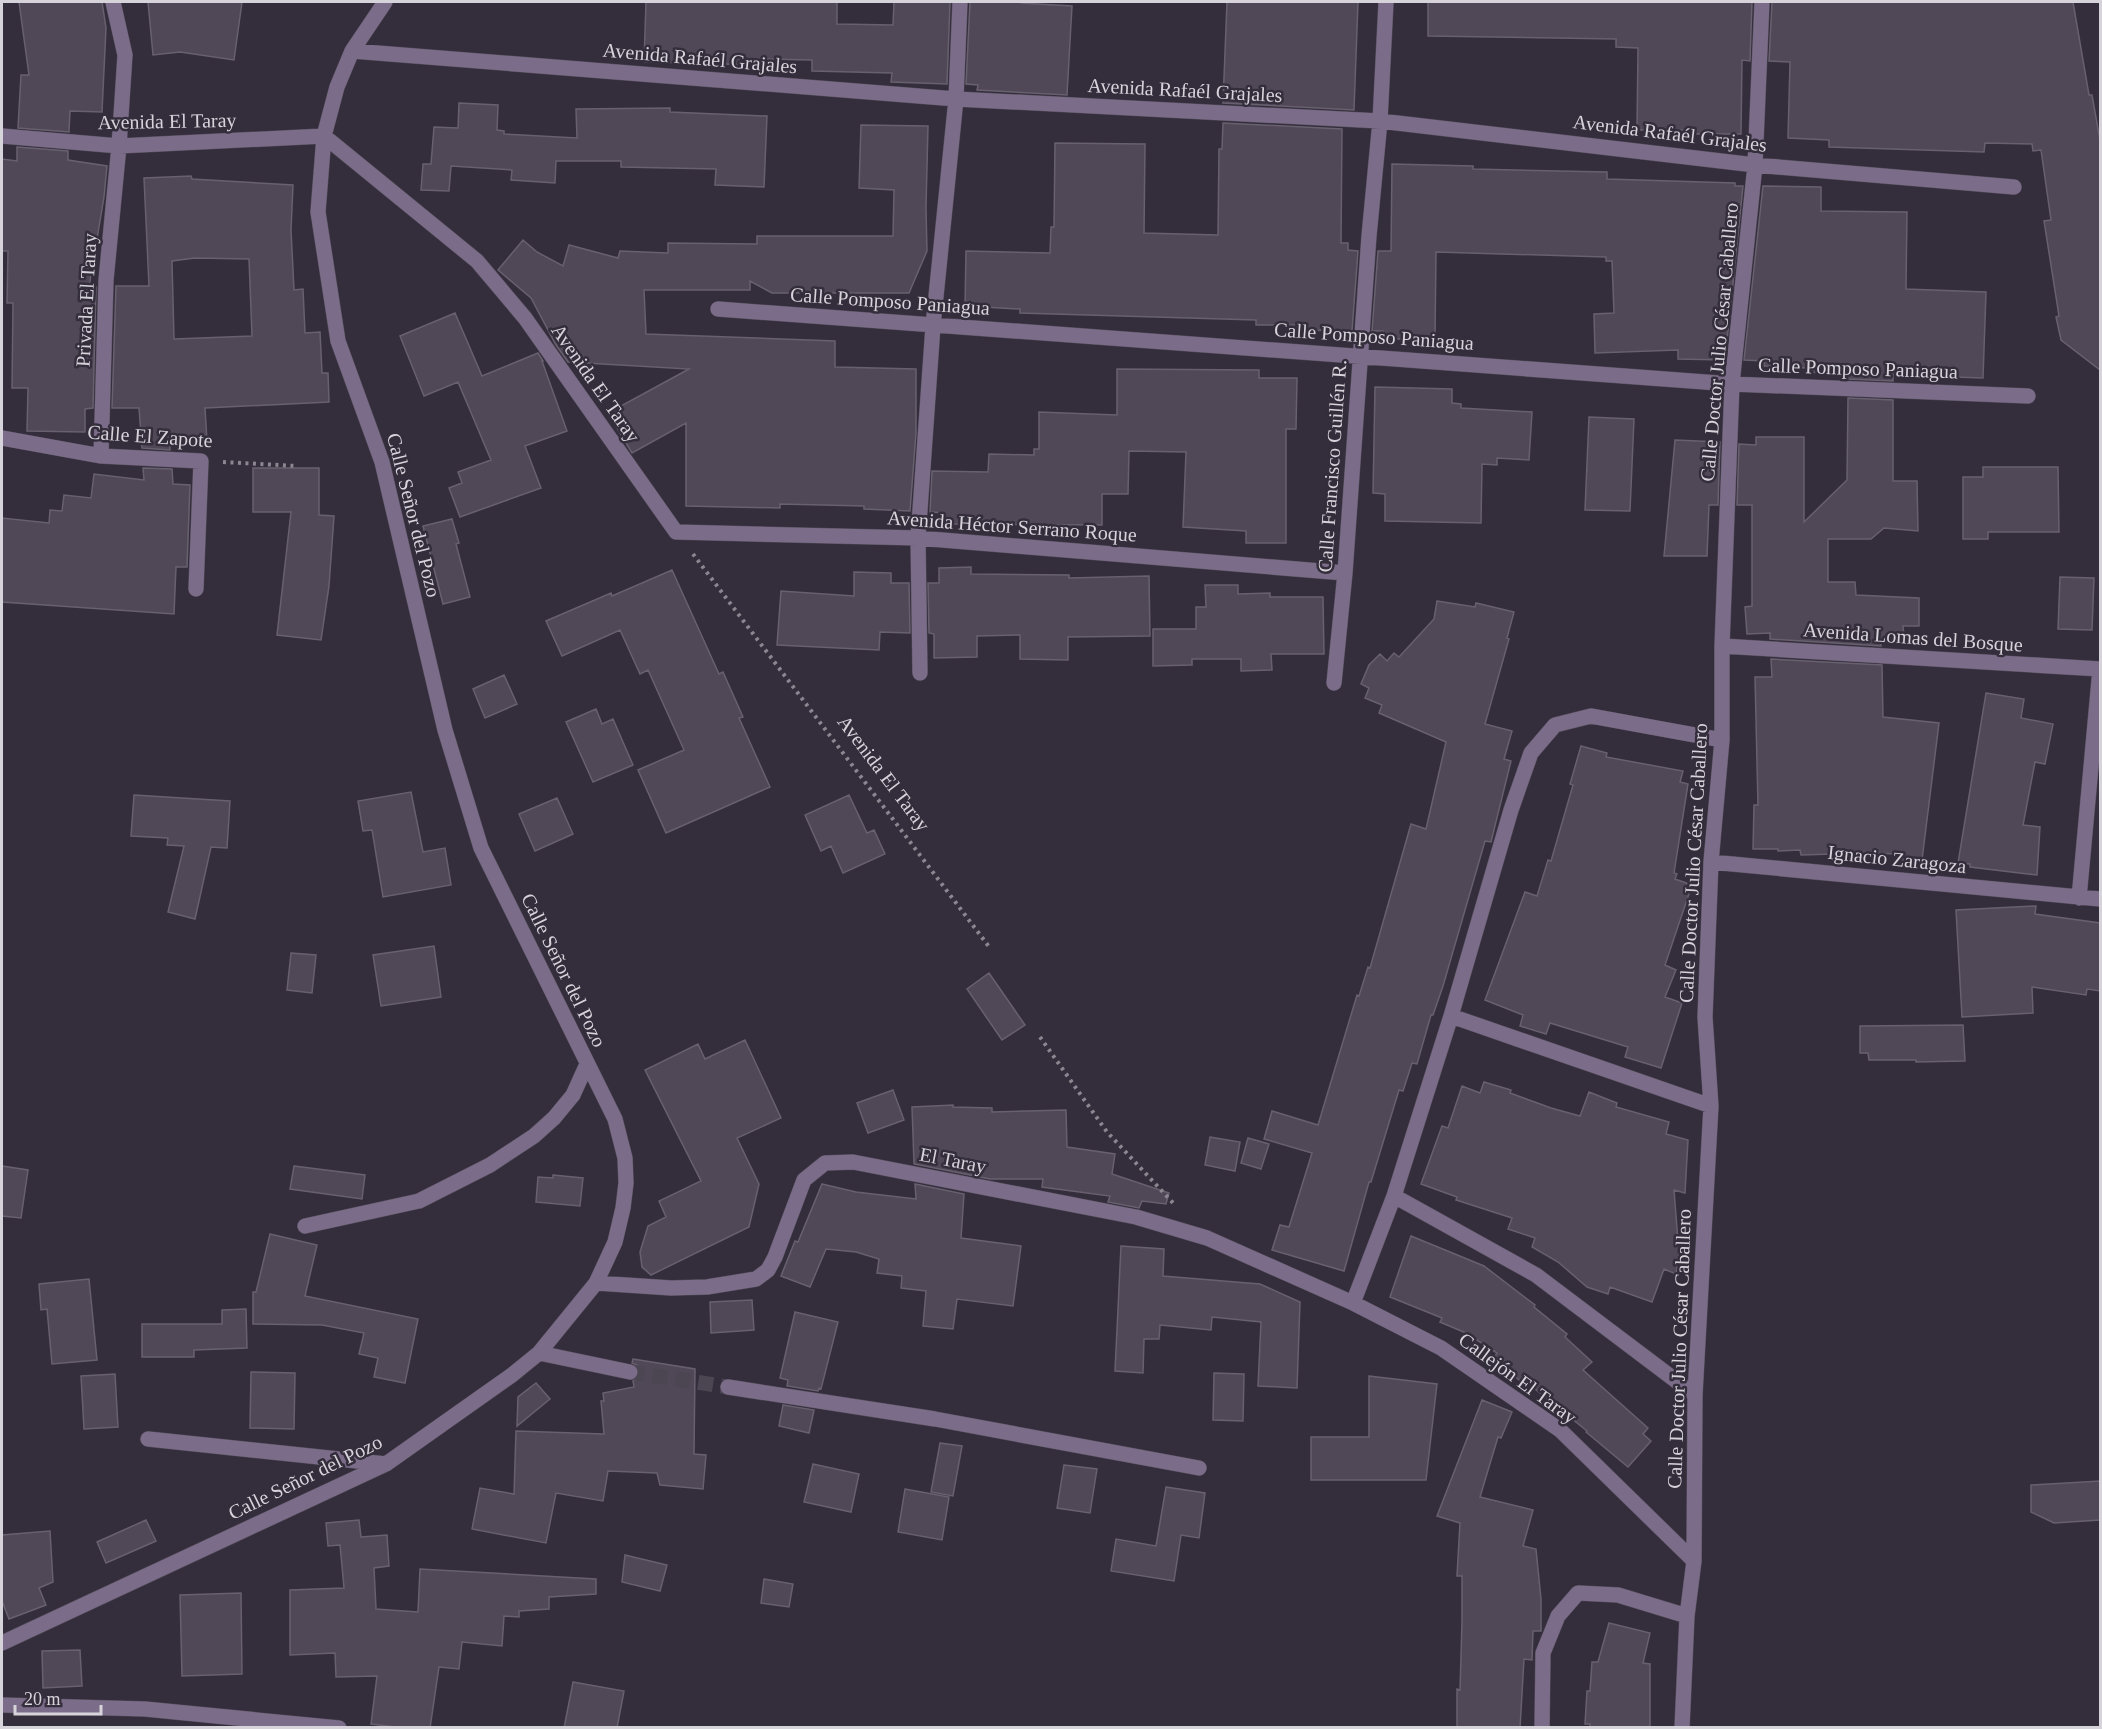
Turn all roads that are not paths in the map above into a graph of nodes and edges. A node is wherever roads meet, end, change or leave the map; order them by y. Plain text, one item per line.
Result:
1 (113, 2) edge
2 (385, 2) edge
3 (960, 2) edge
4 (1386, 2) edge
5 (1762, 2) edge
6 (352, 51) junction
7 (956, 99) junction
8 (1380, 121) junction
9 (2, 136) edge
10 (324, 136) junction
11 (119, 146) junction
12 (1755, 165) junction
13 (2014, 188) dead end
14 (718, 309) dead end
15 (933, 326) junction
16 (1362, 356) junction
17 (1732, 384) junction
18 (2028, 396) dead end
19 (2, 438) edge
20 (101, 456) junction
21 (676, 532) joint
22 (918, 538) junction
23 (1345, 573) junction
24 (196, 589) dead end
25 (1722, 646) junction
26 (2100, 669) edge
27 (920, 673) dead end
28 (1334, 683) dead end
29 (1722, 740) junction
30 (1711, 862) junction
31 (2079, 898) junction
32 (2100, 899) edge
33 (1451, 1016) junction
34 (587, 1064) junction
35 (1711, 1106) junction
36 (1394, 1196) junction
37 (305, 1226) dead end
38 (596, 1283) junction
39 (1353, 1303) junction
40 (539, 1353) junction
41 (630, 1372) tunnel mouth
42 (728, 1387) tunnel mouth
43 (1695, 1395) junction
44 (148, 1439) dead end
45 (386, 1464) junction
46 (1199, 1468) dead end
47 (1694, 1561) junction
48 (1686, 1616) junction
49 (2, 1643) edge
50 (2, 1705) edge
51 (339, 1728) edge
52 (1542, 1728) edge
53 (1682, 1728) edge

1 - 11 street, Privada El Taray
2 - 6 street, Calle Señor del Pozo
3 - 7 street
4 - 8 street, Calle Francisco Guillén R.
5 - 12 street, Calle Doctor Julio César Caballero
6 - 7 street, Avenida Rafaél Grajales
6 - 10 street, Calle Señor del Pozo
7 - 8 street, Avenida Rafaél Grajales
7 - 15 street
8 - 12 street, Avenida Rafaél Grajales
8 - 16 street, Calle Francisco Guillén R.
9 - 11 street, Avenida El Taray
10 - 11 street, Avenida El Taray
10 - 21 street, Avenida El Taray
10 - 34 street, Calle Señor del Pozo
11 - 20 street, Privada El Taray
12 - 13 street, Avenida Rafaél Grajales
12 - 17 street, Calle Doctor Julio César Caballero
14 - 15 street, Calle Pomposo Paniagua
15 - 16 street, Calle Pomposo Paniagua
15 - 22 street
16 - 17 street, Calle Pomposo Paniagua
16 - 23 street, Calle Francisco Guillén R.
17 - 18 street, Calle Pomposo Paniagua
17 - 25 street, Calle Doctor Julio César Caballero
19 - 20 street, Calle El Zapote
20 - 24 street, Calle El Zapote
21 - 22 street, Avenida Héctor Serrano Roque
22 - 23 street, Avenida Héctor Serrano Roque
22 - 27 street
23 - 28 street, Calle Francisco Guillén R.
25 - 26 street, Avenida Lomas del Bosque
25 - 29 street, Calle Doctor Julio César Caballero
26 - 31 street
29 - 30 street, Calle Doctor Julio César Caballero
29 - 33 street
30 - 31 street, Ignacio Zaragoza
30 - 35 street, Calle Doctor Julio César Caballero
31 - 32 street, Ignacio Zaragoza
33 - 35 street
33 - 36 street
34 - 37 street
34 - 38 street, Calle Señor del Pozo
35 - 43 street, Calle Doctor Julio César Caballero
36 - 39 street
36 - 43 street
38 - 39 street, El Taray
38 - 40 street, Calle Señor del Pozo
39 - 47 street, Callejón El Taray
40 - 41 street
40 - 45 street, Calle Señor del Pozo
42 - 46 street
43 - 47 street, Calle Doctor Julio César Caballero
44 - 45 street
45 - 49 street, Calle Señor del Pozo
47 - 48 street, Calle Doctor Julio César Caballero
48 - 52 street
48 - 53 street, Calle Doctor Julio César Caballero
50 - 51 street

